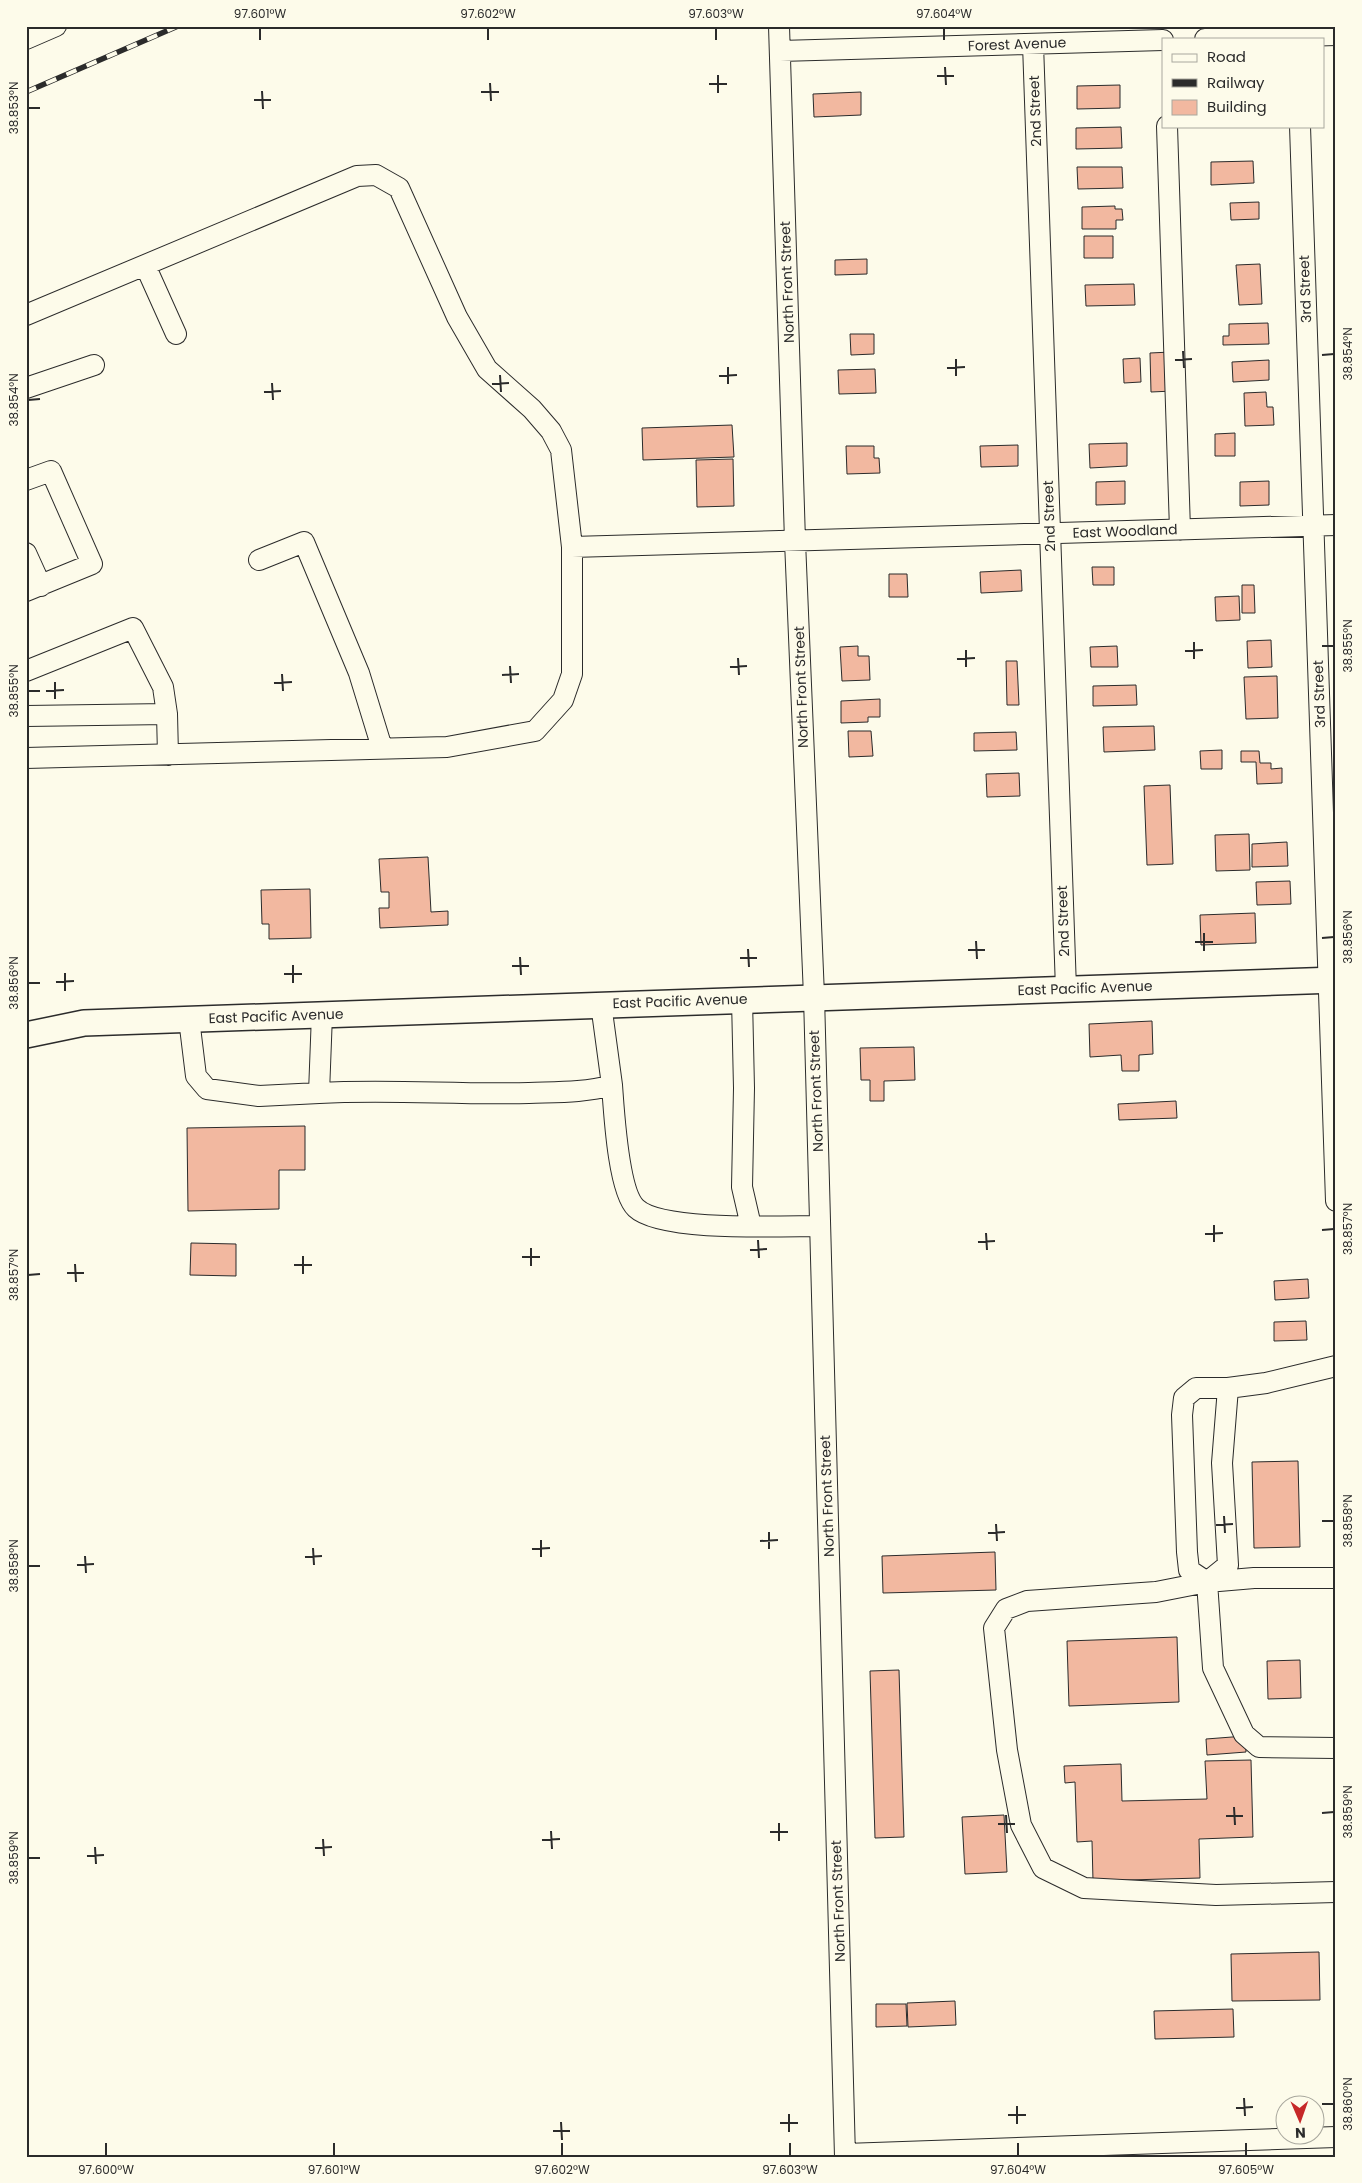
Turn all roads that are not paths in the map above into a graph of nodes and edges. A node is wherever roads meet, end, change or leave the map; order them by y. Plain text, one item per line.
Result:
1 (56, 26) edge
2 (779, 26) edge
3 (1336, 35) edge
4 (1297, 37) edge
5 (1251, 38) edge
6 (26, 39) edge
7 (1162, 40) edge
8 (1033, 44) junction
9 (780, 51) junction
10 (1167, 128) edge
11 (1300, 128) edge
12 (145, 265) junction
13 (26, 315) edge
14 (176, 334) dead end
15 (94, 365) dead end
16 (26, 388) edge
17 (26, 480) edge
18 (1313, 526) junction
19 (1336, 526) edge
20 (1180, 530) junction
21 (1050, 534) junction
22 (795, 541) junction
23 (572, 547) junction
24 (26, 554) edge
25 (259, 560) dead end
26 (33, 588) edge
27 (26, 671) edge
28 (167, 714) junction
29 (26, 716) edge
30 (382, 748) junction
31 (168, 755) junction
32 (26, 758) edge
33 (1332, 980) edge
34 (1066, 989) junction
35 (814, 996) junction
36 (742, 999) junction
37 (601, 1004) junction
38 (322, 1014) junction
39 (189, 1019) junction
40 (26, 1036) edge
41 (612, 1085) junction
42 (319, 1093) junction
43 (1336, 1202) edge
44 (751, 1226) junction
45 (820, 1226) junction
46 (1336, 1366) edge
47 (1228, 1388) junction
48 (1336, 1578) edge
49 (1207, 1582) junction
50 (1336, 1748) edge
51 (1336, 1892) edge
52 (1336, 2137) edge
53 (845, 2156) edge

1 - 6 street
2 - 9 street, North Front Street
3 - 4 street
4 - 5 street
7 - 8 street, Forest Avenue
8 - 9 street, Forest Avenue
8 - 21 street, 2nd Street
9 - 22 street, North Front Street
10 - 20 street
11 - 18 street, 3rd Street
12 - 13 street
12 - 14 street
12 - 23 street
15 - 16 street
17 - 26 street
18 - 19 street, East Woodland
18 - 20 street, East Woodland
18 - 33 street, 3rd Street
20 - 21 street, East Woodland
21 - 22 street, East Woodland
21 - 34 street, 2nd Street
22 - 23 street, East Woodland
22 - 35 street, North Front Street
23 - 30 street
24 - 26 street
25 - 30 street
27 - 28 street
28 - 29 street
28 - 31 street
30 - 31 street
31 - 32 street
33 - 34 main road, East Pacific Avenue
33 - 43 street, 3rd Street
34 - 35 main road, East Pacific Avenue
35 - 36 main road, East Pacific Avenue
35 - 45 street, North Front Street
36 - 37 main road, East Pacific Avenue
36 - 44 street
37 - 38 main road, East Pacific Avenue
37 - 41 street
38 - 39 main road, East Pacific Avenue
38 - 42 street
39 - 40 main road, East Pacific Avenue
39 - 42 street
41 - 42 street
41 - 44 street
44 - 45 street
45 - 53 street, North Front Street
46 - 47 street
47 - 49 street
47 - 49 street
48 - 49 street
49 - 50 street
49 - 51 street
52 - 53 street

